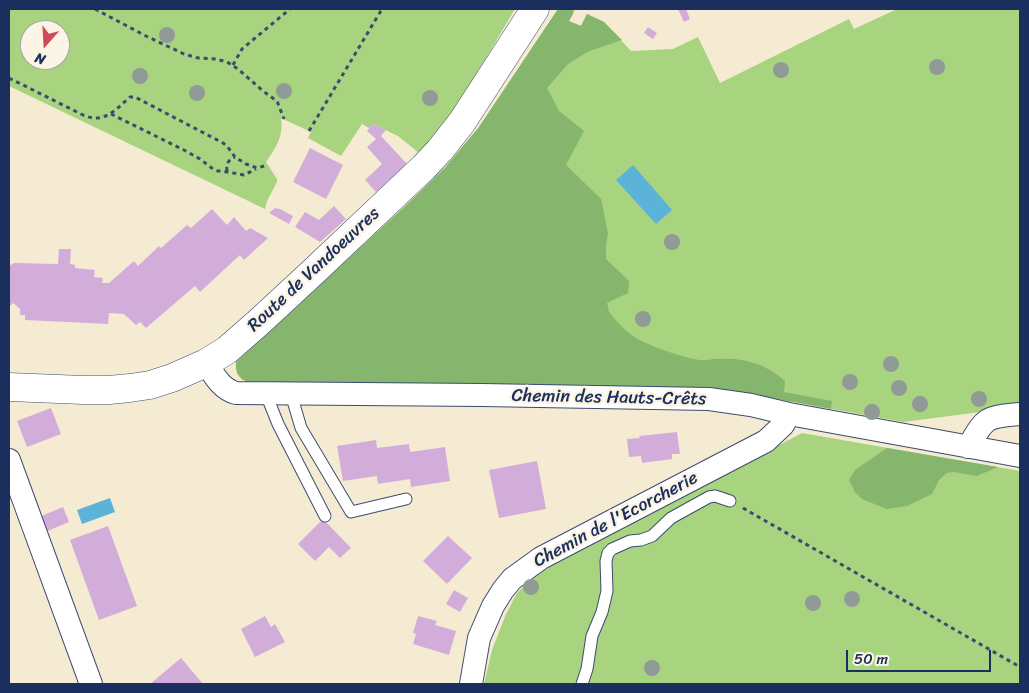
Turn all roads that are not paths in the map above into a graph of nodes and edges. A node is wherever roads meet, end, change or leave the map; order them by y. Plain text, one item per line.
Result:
1 (535, 9) edge
2 (206, 363) junction
3 (9, 387) edge
4 (266, 394) junction
5 (291, 394) junction
6 (789, 414) junction
7 (1020, 414) edge
8 (968, 447) junction
9 (1020, 456) edge
10 (9, 460) edge
11 (406, 499) dead end
12 (730, 500) road end
13 (325, 516) dead end
14 (91, 684) edge
15 (470, 684) edge
16 (582, 684) edge

1 - 2 main road, Route de Vandoeuvres
2 - 3 main road, Route de Vandoeuvres
2 - 4 street, Chemin des Hauts-Crêts
4 - 5 street, Chemin des Hauts-Crêts
4 - 13 lane
5 - 6 street, Chemin des Hauts-Crêts
5 - 11 lane
6 - 8 street, Chemin des Hauts-Crêts
6 - 15 street, Chemin de l'Ecorcherie
7 - 8 street
8 - 9 street, Chemin des Hauts-Crêts
10 - 14 street
12 - 16 lane

